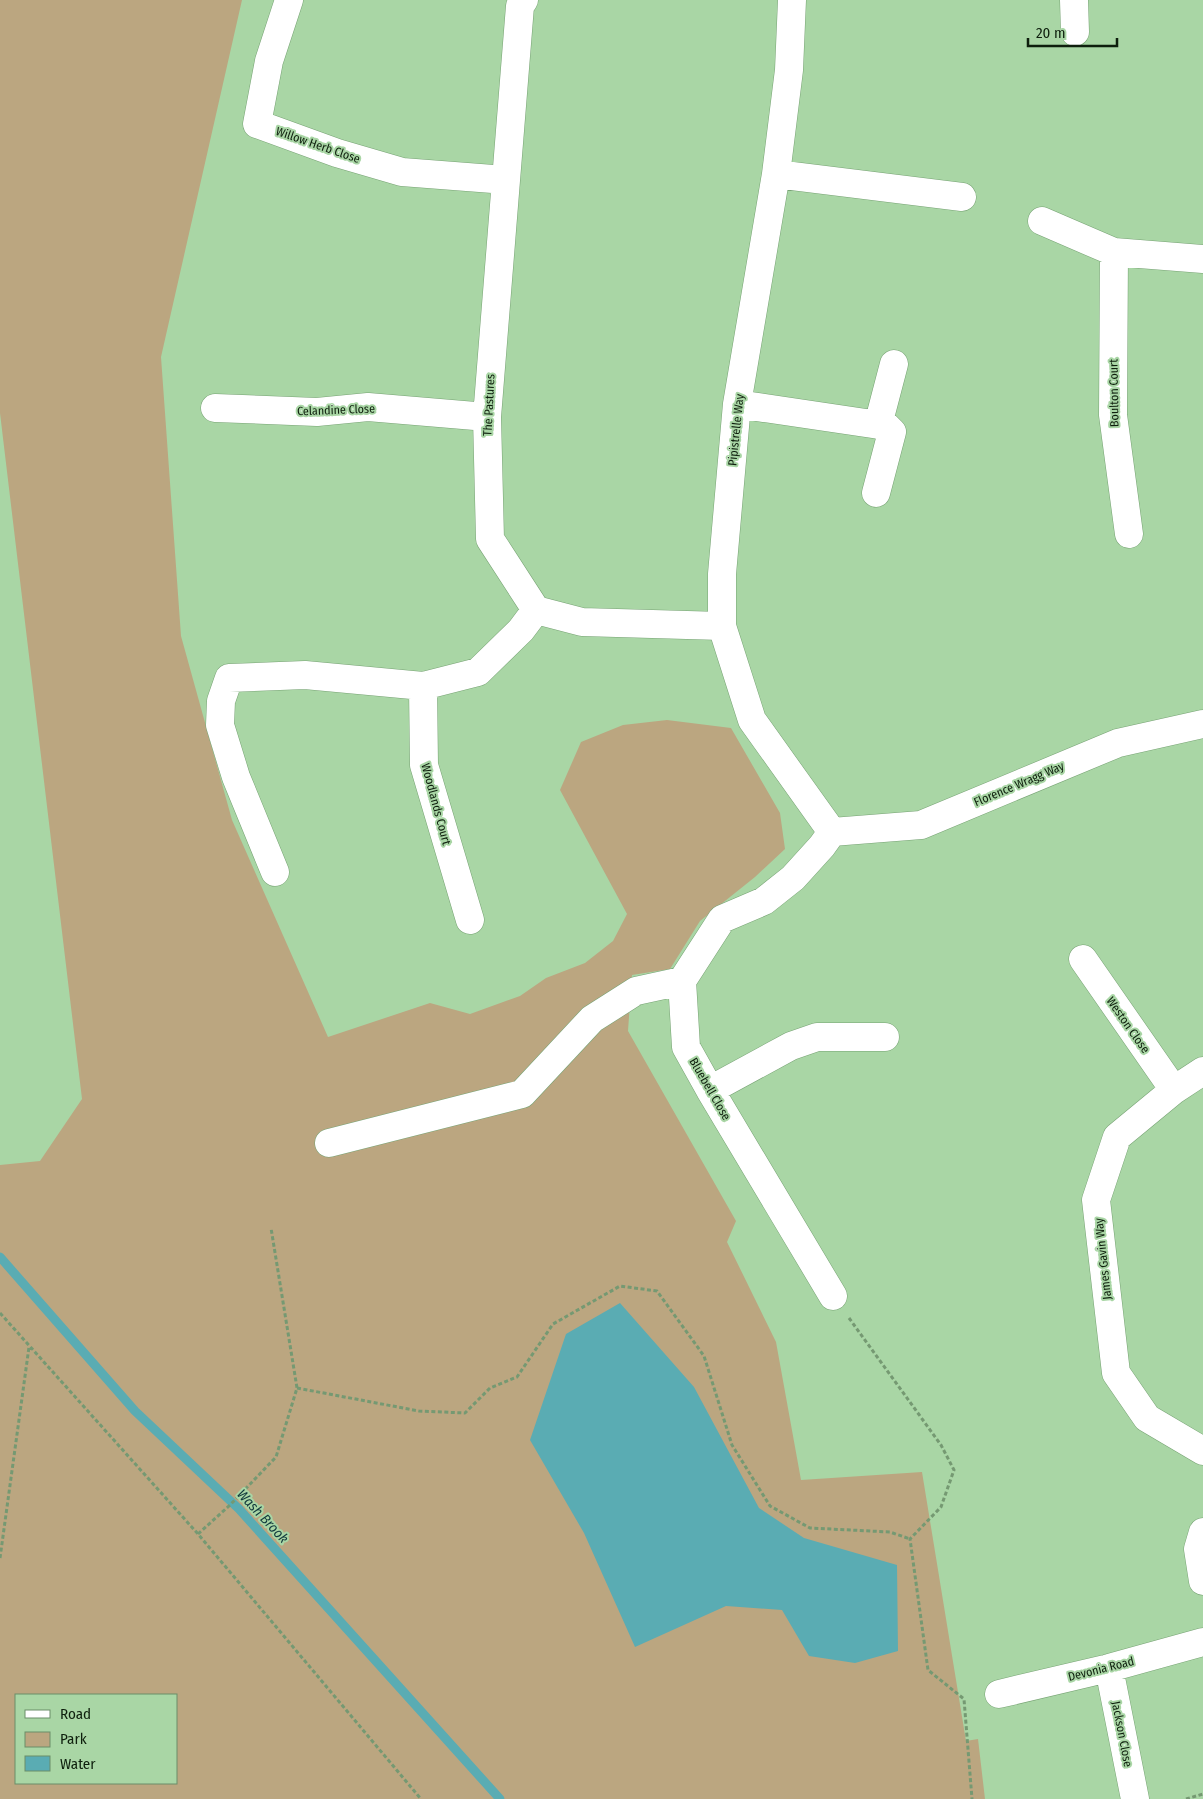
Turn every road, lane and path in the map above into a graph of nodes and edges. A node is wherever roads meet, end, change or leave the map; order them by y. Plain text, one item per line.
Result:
1 (289, 0) edge
2 (524, 0) edge
3 (792, 0) edge
4 (1074, 0) edge
5 (1075, 32) dead end
6 (776, 174) junction
7 (506, 180) junction
8 (962, 197) dead end
9 (1042, 221) dead end
10 (1114, 252) junction
11 (1203, 259) edge
12 (894, 364) dead end
13 (737, 404) junction
14 (215, 408) dead end
15 (487, 417) junction
16 (878, 425) junction
17 (876, 493) dead end
18 (1129, 534) dead end
19 (536, 610) junction
20 (722, 626) junction
21 (423, 686) junction
22 (1203, 724) edge
23 (832, 832) junction
24 (276, 872) dead end
25 (470, 920) dead end
26 (1083, 959) dead end
27 (682, 981) junction
28 (885, 1037) dead end
29 (1203, 1071) edge
30 (710, 1090) junction
31 (1174, 1090) junction
32 (329, 1143) dead end
33 (271, 1228) dead end
34 (833, 1296) joint
35 (0, 1313) edge
36 (30, 1346) junction
37 (297, 1388) junction
38 (1203, 1451) edge
39 (1203, 1532) edge
40 (198, 1534) junction
41 (910, 1539) junction
42 (0, 1558) edge
43 (1203, 1581) edge
44 (1203, 1642) edge
45 (1109, 1668) junction
46 (999, 1694) dead end
47 (1203, 1794) edge
48 (421, 1799) edge
49 (972, 1799) edge
50 (1135, 1799) edge
51 (1186, 1799) edge

1 - 7 street, Willow Herb Close
2 - 7 street, The Pastures
3 - 6 street, Pipistrelle Way
4 - 5 street
6 - 8 street
6 - 13 street, Pipistrelle Way
7 - 15 street, The Pastures
9 - 10 street
10 - 11 street
10 - 18 street, Boulton Court
12 - 16 street
13 - 16 street
13 - 20 street, Pipistrelle Way
14 - 15 street, Celandine Close
15 - 19 street, The Pastures
16 - 17 street
19 - 20 street
19 - 21 street
20 - 23 street, Pipistrelle Way
21 - 24 street
21 - 25 street, Woodlands Court
22 - 23 street, Florence Wragg Way
23 - 27 street
26 - 31 street, Weston Close
27 - 30 street, Bluebell Close
27 - 32 street
28 - 30 street
29 - 31 street, James Gavin Way
30 - 34 street, Bluebell Close
31 - 38 street, James Gavin Way
33 - 37 path
34 - 41 path
35 - 36 path
36 - 40 path
36 - 42 path
37 - 40 path
37 - 41 path
39 - 43 street
40 - 48 path
41 - 49 path
44 - 45 street, Devonia Road
45 - 46 street, Devonia Road
45 - 50 street, Jackson Close
47 - 51 path

